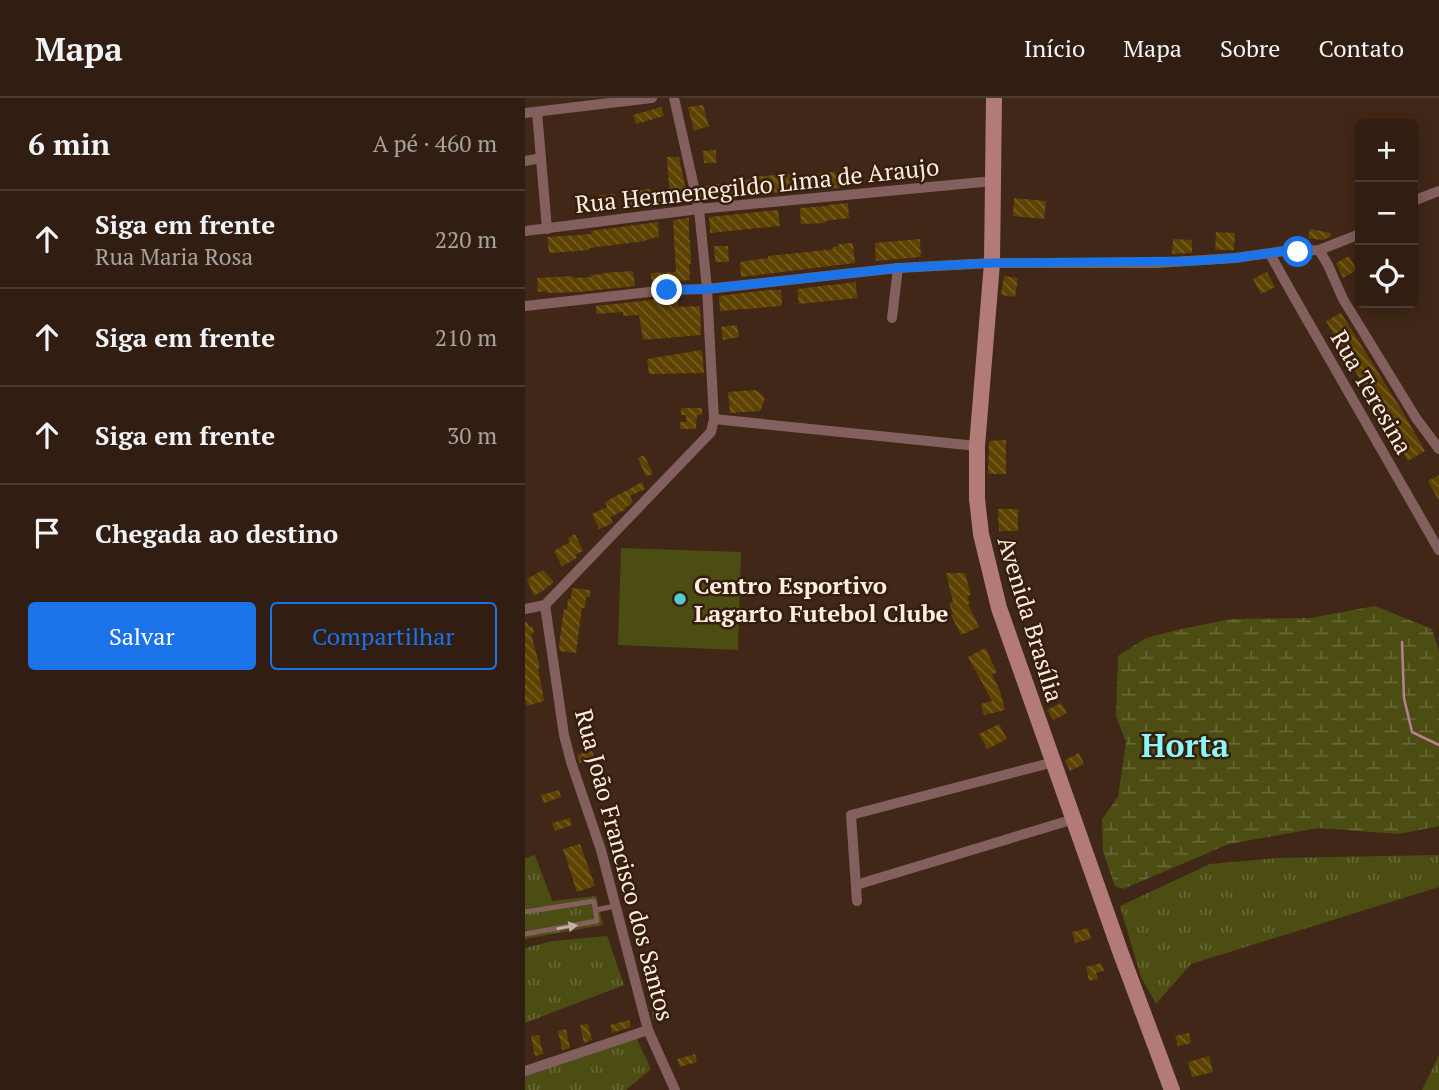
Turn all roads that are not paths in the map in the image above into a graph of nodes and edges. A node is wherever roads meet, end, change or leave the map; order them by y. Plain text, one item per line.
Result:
1 (652, 98) edge
2 (674, 98) edge
3 (994, 98) edge
4 (531, 113) edge
5 (541, 158) junction
6 (525, 161) edge
7 (993, 180) junction
8 (1439, 191) edge
9 (1418, 199) edge
10 (699, 209) junction
11 (547, 229) junction
12 (525, 231) edge
13 (1355, 236) edge
14 (1319, 250) junction
15 (1270, 254) junction
16 (992, 263) junction
17 (898, 268) junction
18 (707, 289) junction
19 (525, 306) edge
20 (892, 318) dead end
21 (714, 419) junction
22 (977, 446) junction
23 (1439, 449) edge
24 (1439, 550) edge
25 (545, 605) junction
26 (525, 608) edge
27 (1054, 762) junction
28 (1074, 819) junction
29 (856, 885) junction
30 (857, 901) dead end
31 (615, 906) junction
32 (596, 910) junction
33 (525, 912) edge
34 (525, 934) edge
35 (648, 1030) junction
36 (525, 1071) edge
37 (675, 1090) edge
38 (1171, 1090) edge

1 - 4 street
2 - 10 street
3 - 7 main road, Avenida Brasília
4 - 5 street
5 - 6 street
5 - 11 street
7 - 10 street, Rua Hermenegildo Lima de Araujo
7 - 16 main road, Avenida Brasília
8 - 9 street
10 - 11 street, Rua Hermenegildo Lima de Araujo
10 - 18 street
11 - 12 street, Rua Hermenegildo Lima de Araujo
13 - 14 street
14 - 15 street
14 - 23 street
15 - 16 street
15 - 24 street, Rua Teresina
16 - 17 street
16 - 22 main road, Avenida Brasília
17 - 18 street
17 - 20 street
18 - 19 street
18 - 21 street
21 - 22 street
21 - 25 street
22 - 27 main road, Avenida Brasília
25 - 26 street
25 - 31 street, Rua João Francisco dos Santos
27 - 28 main road, Avenida Brasília
27 - 29 street
28 - 29 street
28 - 38 main road, Avenida Brasília
29 - 30 street
31 - 32 lane
31 - 35 street, Rua João Francisco dos Santos
32 - 33 lane
34 -> 32 lane
35 - 36 street
35 - 37 street, Rua João Francisco dos Santos

